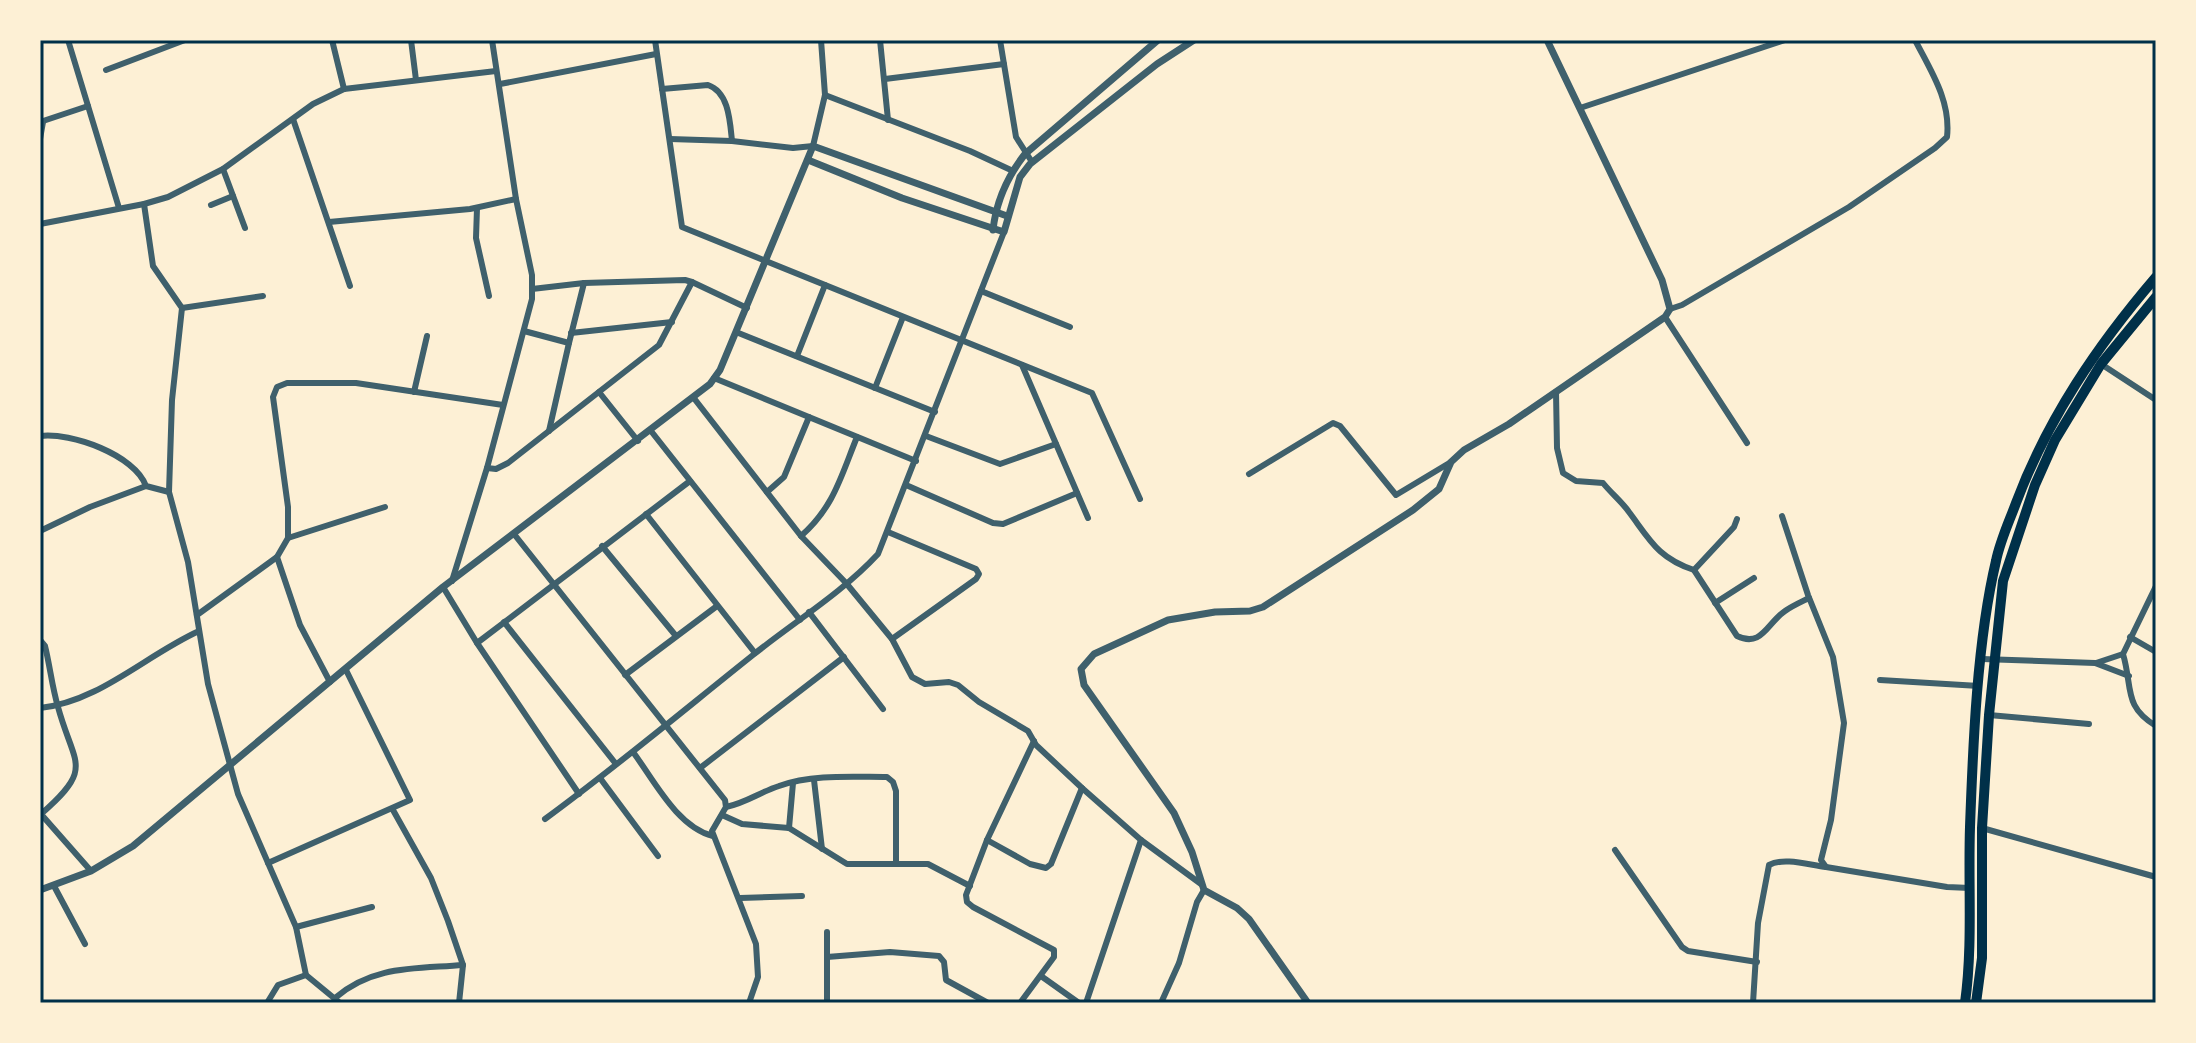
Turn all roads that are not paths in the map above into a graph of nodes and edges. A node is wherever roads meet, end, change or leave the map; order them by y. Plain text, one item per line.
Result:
1 (68, 40) edge
2 (185, 40) edge
3 (332, 40) edge
4 (411, 40) edge
5 (492, 40) edge
6 (655, 40) edge
7 (821, 40) edge
8 (880, 40) edge
9 (1000, 40) edge
10 (1158, 40) edge
11 (1194, 40) edge
12 (1547, 40) edge
13 (1785, 40) edge
14 (1915, 40) edge
15 (656, 54) junction
16 (1004, 64) junction
17 (106, 70) dead end
18 (496, 71) junction
19 (885, 79) junction
20 (416, 80) junction
21 (500, 84) junction
22 (344, 89) junction
23 (662, 89) junction
24 (825, 95) junction
25 (88, 106) junction
26 (1580, 108) junction
27 (293, 119) junction
28 (888, 120) junction
29 (41, 122) edge
30 (40, 139) edge
31 (670, 139) junction
32 (732, 141) junction
33 (813, 146) junction
34 (793, 148) junction
35 (1026, 153) junction
36 (808, 160) junction
37 (1033, 161) junction
38 (223, 169) junction
39 (1013, 171) junction
40 (908, 182) junction
41 (233, 196) junction
42 (902, 198) junction
43 (516, 199) junction
44 (144, 204) junction
45 (211, 205) dead end
46 (119, 208) junction
47 (477, 208) junction
48 (995, 212) junction
49 (1007, 216) junction
50 (329, 222) junction
51 (40, 224) edge
52 (245, 228) dead end
53 (993, 230) junction
54 (1004, 232) junction
55 (998, 247) junction
56 (766, 261) junction
57 (2156, 277) edge
58 (692, 282) junction
59 (584, 283) junction
60 (825, 285) junction
61 (350, 286) dead end
62 (532, 289) junction
63 (981, 291) junction
64 (263, 296) dead end
65 (489, 296) dead end
66 (2156, 297) edge
67 (2137, 300) junction
68 (182, 308) junction
69 (747, 308) junction
70 (2151, 311) edge
71 (1667, 313) junction
72 (903, 317) junction
73 (672, 322) junction
74 (1070, 327) dead end
75 (524, 331) junction
76 (736, 332) junction
77 (571, 333) junction
78 (427, 336) dead end
79 (962, 341) junction
80 (569, 343) junction
81 (797, 356) junction
82 (2101, 364) junction
83 (1022, 365) junction
84 (2087, 375) junction
85 (714, 378) junction
86 (875, 388) junction
87 (414, 392) junction
88 (599, 392) junction
89 (1556, 392) junction
90 (693, 397) junction
91 (2156, 400) edge
92 (503, 405) junction
93 (935, 412) junction
94 (809, 417) junction
95 (549, 431) junction
96 (651, 431) junction
97 (40, 436) edge
98 (926, 436) junction
99 (857, 437) junction
100 (638, 441) junction
101 (1747, 443) dead end
102 (1056, 444) junction
103 (916, 461) junction
104 (1451, 462) junction
105 (487, 468) junction
106 (1249, 474) dead end
107 (690, 481) junction
108 (906, 485) junction
109 (146, 486) junction
110 (169, 492) junction
111 (767, 492) junction
112 (1077, 493) junction
113 (1140, 499) dead end
114 (385, 507) dead end
115 (646, 514) junction
116 (1782, 516) dead end
117 (1088, 518) dead end
118 (1737, 519) dead end
119 (40, 531) edge
120 (888, 532) junction
121 (514, 534) junction
122 (801, 536) junction
123 (288, 538) junction
124 (602, 546) junction
125 (277, 557) junction
126 (1694, 570) junction
127 (1754, 578) dead end
128 (452, 581) junction
129 (846, 583) junction
130 (552, 585) junction
131 (2156, 586) edge
132 (443, 587) junction
133 (1809, 598) junction
134 (1715, 603) junction
135 (717, 606) junction
136 (809, 612) junction
137 (197, 615) junction
138 (800, 620) junction
139 (504, 622) junction
140 (199, 631) junction
141 (676, 636) junction
142 (2130, 637) junction
143 (892, 639) junction
144 (40, 640) edge
145 (477, 643) junction
146 (2156, 652) edge
147 (755, 653) junction
148 (2123, 654) junction
149 (844, 657) junction
150 (1987, 660) junction
151 (2095, 663) junction
152 (346, 670) junction
153 (625, 675) junction
154 (2129, 676) junction
155 (1880, 680) dead end
156 (330, 682) junction
157 (1979, 686) junction
158 (58, 706) junction
159 (40, 708) edge
160 (883, 709) dead end
161 (1989, 715) junction
162 (2089, 724) dead end
163 (666, 726) junction
164 (2156, 726) edge
165 (1034, 741) junction
166 (633, 752) junction
167 (616, 764) junction
168 (232, 765) junction
169 (700, 768) junction
170 (600, 778) junction
171 (814, 780) junction
172 (793, 783) junction
173 (1082, 788) junction
174 (579, 794) junction
175 (726, 807) junction
176 (393, 810) junction
177 (40, 814) edge
178 (722, 815) junction
179 (545, 819) dead end
180 (1970, 827) junction
181 (789, 828) junction
182 (1982, 828) junction
183 (713, 836) junction
184 (987, 840) junction
185 (1141, 840) junction
186 (822, 849) junction
187 (1615, 850) dead end
188 (658, 856) dead end
189 (268, 863) junction
190 (896, 863) junction
191 (1826, 867) junction
192 (91, 871) junction
193 (2156, 877) edge
194 (54, 886) junction
195 (970, 886) junction
196 (1202, 887) junction
197 (1970, 888) junction
198 (40, 890) edge
199 (802, 896) dead end
200 (740, 898) junction
201 (372, 907) dead end
202 (296, 927) junction
203 (827, 932) dead end
204 (85, 944) dead end
205 (827, 957) junction
206 (1757, 962) junction
207 (463, 965) junction
208 (306, 975) junction
209 (1041, 976) junction
210 (338, 1000) edge
211 (267, 1003) edge
212 (459, 1003) edge
213 (749, 1003) edge
214 (827, 1003) edge
215 (988, 1003) edge
216 (1020, 1003) edge
217 (1079, 1003) edge
218 (1086, 1003) edge
219 (1161, 1003) edge
220 (1308, 1003) edge
221 (1753, 1003) edge
222 (1965, 1003) edge
223 (1976, 1003) edge

1 - 25 street
2 - 17 street
3 - 22 street
4 - 20 street
5 - 18 street
6 - 15 street
7 - 24 street
8 - 19 street
9 - 16 street
10 - 35 street
11 - 37 street
12 - 26 street
13 - 26 street
14 - 71 street
15 - 21 street
15 - 23 street
16 - 19 street
16 - 35 street
18 - 20 street
18 - 21 street
19 - 28 street
20 - 22 street
21 - 43 street
22 - 27 street
23 - 31 street
23 - 32 street
24 - 28 street
24 - 33 street
25 - 29 street
25 - 46 street
26 - 71 street
27 - 38 street
27 - 50 street
28 - 39 street
29 - 30 street
31 - 32 street
31 - 56 street
32 - 34 street
33 - 34 street
33 - 36 street
33 - 40 street
34 - 36 street
35 - 37 street
35 - 39 street
36 - 42 street
36 - 56 street
37 - 49 street
38 - 41 street
38 - 44 street
39 - 48 street
40 - 42 street
40 - 48 street
41 - 45 street
41 - 52 street
42 - 53 street
43 - 47 street
43 - 62 street
44 - 46 street
44 - 68 street
46 - 51 street
47 - 50 street
47 - 65 street
48 - 49 street
48 - 53 street
49 - 54 street
50 - 61 street
53 - 54 street
53 - 55 street
54 - 55 street
55 - 63 street
56 - 60 street
56 - 69 street
57 - 67 highway
58 - 59 street
58 - 69 street
58 - 73 street
59 - 62 street
59 - 77 street
60 - 72 street
60 - 81 street
62 - 75 street
63 - 74 street
63 - 79 street
64 - 68 street
66 - 70 highway
67 - 70 street
67 - 84 highway
68 - 110 street
69 - 76 street
70 - 82 highway
71 - 89 street
71 - 101 street
72 - 79 street
72 - 86 street
73 - 77 street
73 - 88 street
75 - 80 street
75 - 92 street
76 - 81 street
76 - 85 street
77 - 80 street
78 - 87 street
79 - 83 street
79 - 93 street
80 - 95 street
81 - 86 street
82 - 84 highway
82 - 91 street
83 - 102 street
83 - 113 street
84 - 150 highway
84 - 150 highway
85 - 90 street
85 - 94 street
86 - 93 street
87 - 92 street
87 - 123 street
88 - 95 street
88 - 100 street
89 - 104 street
89 - 126 street
90 - 96 street
90 - 111 street
92 - 105 street
93 - 98 street
94 - 99 street
94 - 111 street
95 - 105 street
96 - 100 street
96 - 107 street
97 - 109 street
98 - 102 street
98 - 103 street
99 - 103 street
99 - 122 street
100 - 121 street
102 - 112 street
103 - 108 street
104 - 106 street
104 - 196 street
105 - 128 street
107 - 115 street
107 - 138 street
108 - 112 street
108 - 120 street
109 - 110 street
109 - 119 street
110 - 137 street
111 - 122 street
112 - 117 street
114 - 123 street
115 - 124 street
115 - 135 street
116 - 133 street
118 - 126 street
120 - 129 street
120 - 143 street
121 - 128 street
121 - 130 street
122 - 129 street
123 - 125 street
124 - 130 street
124 - 141 street
125 - 137 street
125 - 156 street
126 - 134 street
127 - 134 street
128 - 132 street
129 - 136 street
129 - 143 street
130 - 139 street
130 - 153 street
131 - 142 street
132 - 145 street
132 - 152 street
133 - 134 street
133 - 191 street
135 - 141 street
135 - 147 street
136 - 138 street
136 - 149 street
137 - 140 street
138 - 147 street
139 - 145 street
139 - 167 street
140 - 158 street
140 - 168 street
141 - 153 street
142 - 146 street
142 - 148 street
143 - 165 street
144 - 158 street
145 - 174 street
147 - 163 street
148 - 151 street
148 - 154 street
149 - 160 street
149 - 169 street
150 - 151 street
150 - 157 highway
150 - 161 highway
151 - 154 street
152 - 156 street
152 - 176 street
153 - 163 street
154 - 164 street
155 - 157 street
156 - 168 street
157 - 180 highway
158 - 159 street
158 - 177 street
161 - 162 street
161 - 182 highway
163 - 166 street
163 - 169 street
165 - 173 street
165 - 184 street
166 - 167 street
166 - 183 street
167 - 170 street
168 - 189 street
168 - 192 street
169 - 175 street
170 - 174 street
170 - 188 street
171 - 172 street
171 - 186 street
171 - 190 street
172 - 175 street
172 - 181 street
173 - 184 street
173 - 185 street
174 - 179 street
175 - 178 street
176 - 189 street
176 - 207 street
177 - 192 street
178 - 181 street
178 - 183 street
180 - 182 highway
180 - 197 highway
181 - 186 street
182 - 193 street
182 - 223 highway
183 - 200 street
184 - 195 street
185 - 196 street
185 - 218 street
186 - 190 street
187 - 206 street
189 - 202 street
190 - 195 street
191 - 197 street
191 - 206 street
192 - 194 street
194 - 198 street
194 - 204 street
195 - 209 street
196 - 219 street
196 - 220 street
197 - 222 highway
199 - 200 street
200 - 213 street
201 - 202 street
202 - 208 street
203 - 205 street
205 - 214 street
205 - 215 street
206 - 221 street
207 - 210 street
207 - 212 street
208 - 210 street
208 - 211 street
209 - 216 street
209 - 217 street

